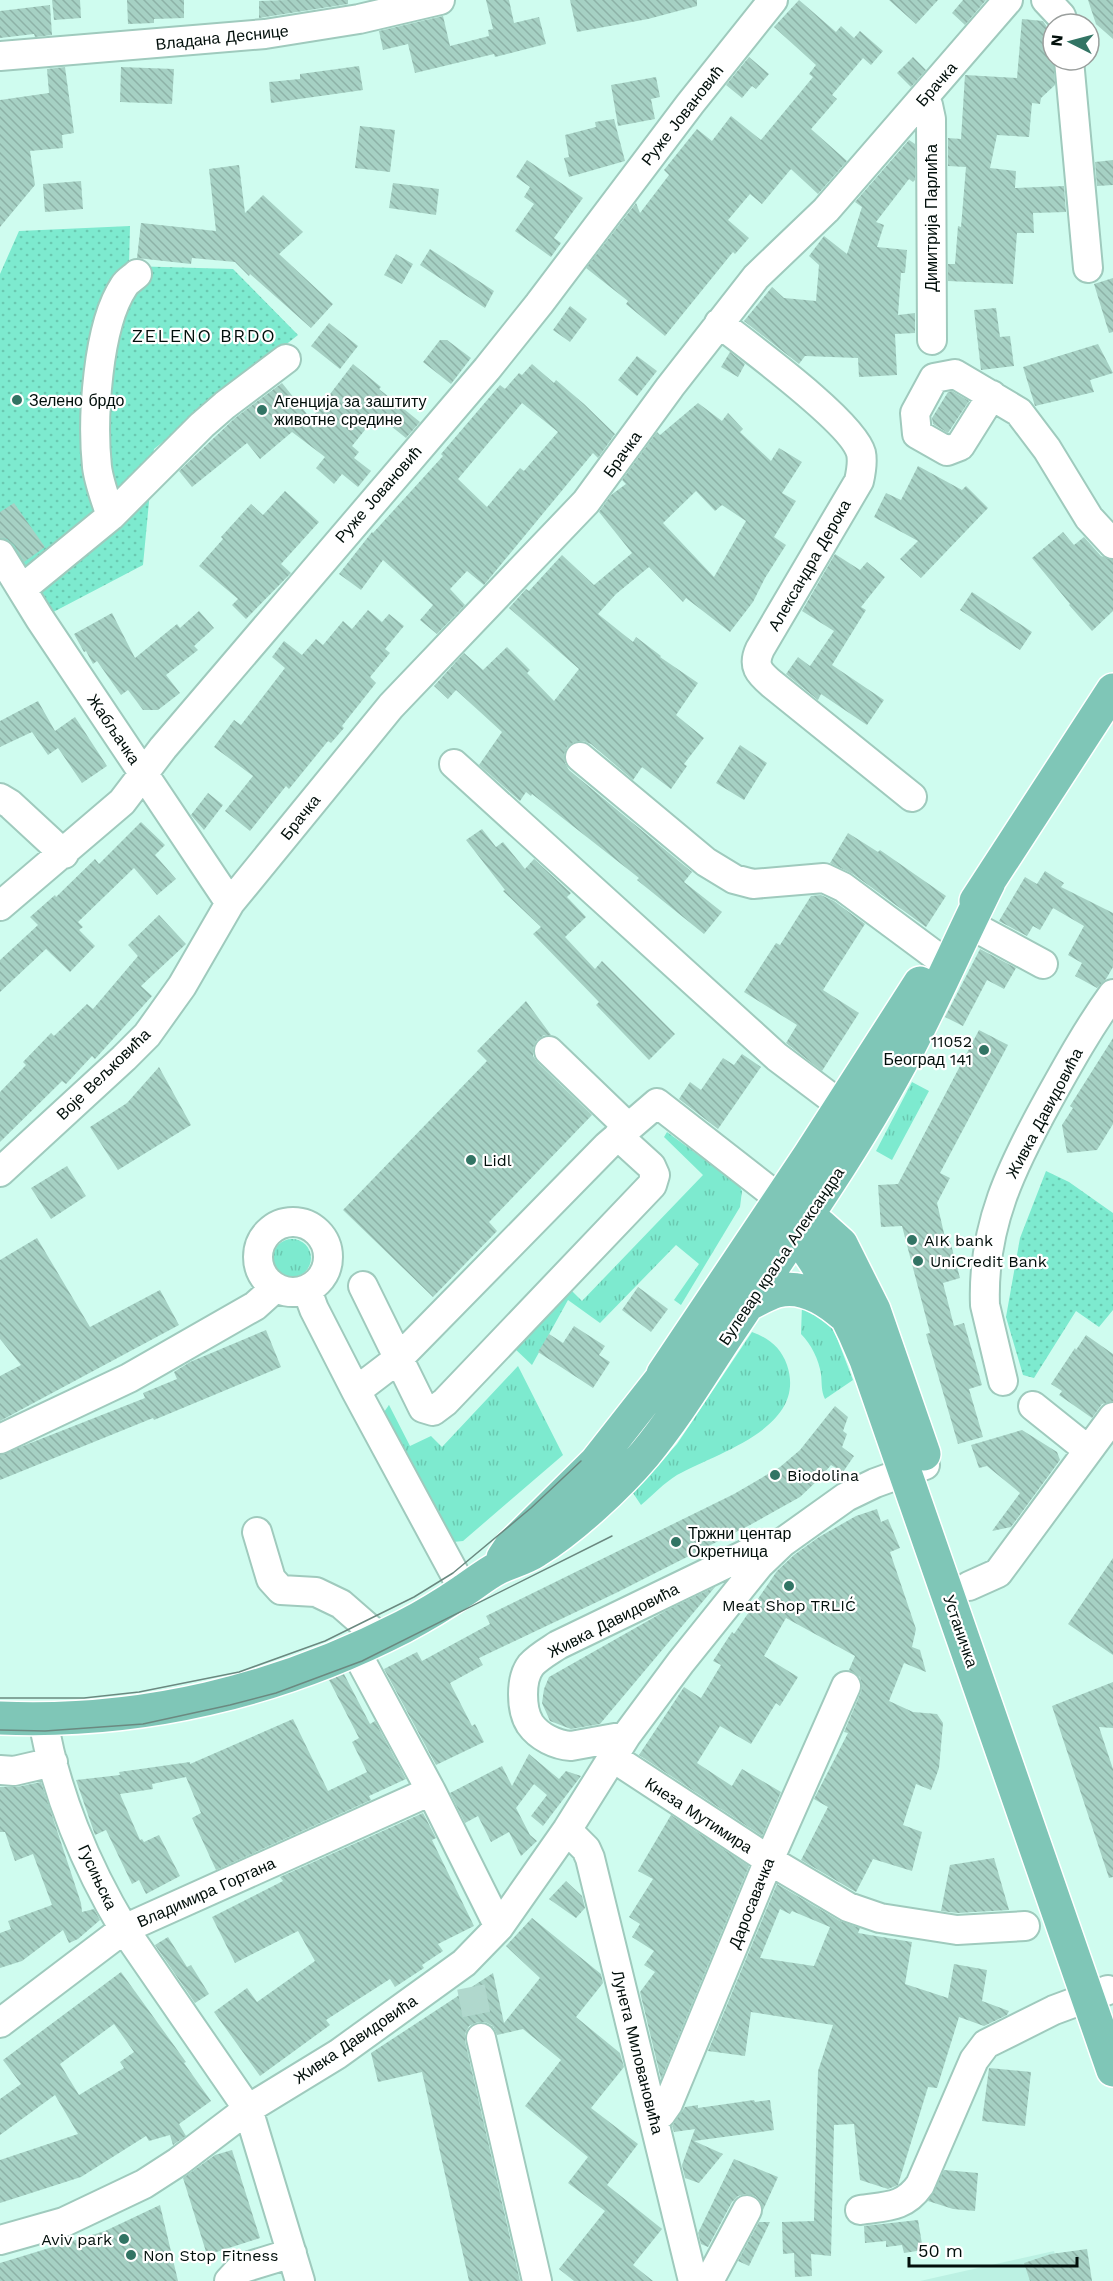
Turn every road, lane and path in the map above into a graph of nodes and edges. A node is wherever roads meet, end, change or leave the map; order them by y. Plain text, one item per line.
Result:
1 (440, 0) edge
2 (772, 0) edge
3 (1008, 0) edge
4 (1046, 0) edge
5 (1058, 12) edge
6 (0, 56) edge
7 (1070, 72) edge
8 (922, 100) junction
9 (1088, 268) dead end
10 (137, 274) dead end
11 (719, 323) junction
12 (932, 340) dead end
13 (286, 359) dead end
14 (992, 395) dead end
15 (111, 516) junction
16 (1113, 544) edge
17 (11, 572) edge
18 (1113, 690) edge
19 (580, 757) dead end
20 (454, 764) dead end
21 (144, 774) junction
22 (912, 797) dead end
23 (0, 798) edge
24 (64, 854) junction
25 (989, 882) junction
26 (230, 903) junction
27 (0, 906) edge
28 (982, 931) dead end
29 (936, 956) junction
30 (1043, 964) dead end
31 (1113, 994) edge
32 (549, 1051) dead end
33 (842, 1106) junction
34 (623, 1132) junction
35 (843, 1162) junction
36 (0, 1172) edge
37 (789, 1214) junction
38 (841, 1244) junction
39 (363, 1286) dead end
40 (275, 1288) junction
41 (307, 1290) junction
42 (747, 1305) junction
43 (849, 1320) junction
44 (398, 1359) junction
45 (1003, 1381) dead end
46 (356, 1391) junction
47 (1033, 1406) dead end
48 (1113, 1416) edge
49 (0, 1439) edge
50 (1088, 1450) junction
51 (916, 1468) junction
52 (257, 1532) dead end
53 (783, 1542) junction
54 (498, 1568) junction
55 (969, 1586) junction
56 (464, 1591) junction
57 (368, 1644) junction
58 (846, 1686) dead end
59 (0, 1718) edge
60 (43, 1719) junction
61 (619, 1747) junction
62 (53, 1762) junction
63 (0, 1770) edge
64 (431, 1791) junction
65 (567, 1830) junction
66 (769, 1860) junction
67 (1025, 1926) dead end
68 (499, 1927) junction
69 (124, 1929) junction
70 (1103, 1998) edge
71 (0, 2023) edge
72 (481, 2038) tunnel mouth
73 (1113, 2070) edge
74 (248, 2109) junction
75 (654, 2117) junction
76 (747, 2210) dead end
77 (860, 2210) dead end
78 (0, 2240) edge
79 (292, 2253) junction
80 (234, 2265) edge
81 (300, 2281) edge
82 (537, 2281) edge
83 (693, 2281) edge
84 (709, 2281) edge

1 - 6 street, Владана Деснице
2 - 21 street, Руже Јовановић
3 - 8 street, Брачка
4 - 5 street
7 - 9 street
8 - 11 street, Брачка
8 - 12 street, Димитрија Парлића
10 - 15 street
11 - 22 street, Александра Дерока
11 - 26 street, Брачка
13 - 15 street
14 - 16 street
15 - 17 street
17 - 21 street, Жабљачка
18 - 25 main road, Булевар краља Александра
19 - 29 street
20 - 33 street
21 - 24 street, Руже Јовановић
21 - 26 street, Жабљачка
23 - 24 street
24 - 27 street, Руже Јовановић
25 - 29 main road, Булевар краља Александра
25 - 35 main road, Булевар краља Александра
26 - 36 street, Воје Вељковића
28 - 30 street
29 - 33 main road, Булевар краља Александра
31 - 45 street, Живка Давидовића
32 - 34 street
33 - 37 main road, Булевар краља Александра
34 - 37 street
34 - 44 street
34 - 44 street
35 - 37 main road, Булевар краља Александра
35 - 38 main road
37 - 38 main road, Устаничка
37 - 42 main road, Булевар краља Александра
37 - 43 main road, Устаничка
37 - 54 main road, Булевар краља Александра
38 - 51 main road, Устаничка
39 - 44 street
40 - 41 street
40 - 41 street
40 - 49 street
41 - 46 street
42 - 43 main road
42 - 54 main road, Булевар краља Александра
43 - 51 main road, Устаничка
44 - 46 street
46 - 56 street
47 - 50 street
48 - 50 street
50 - 55 street
51 - 53 street, Живка Давидовића
51 - 55 main road, Устаничка
51 - 70 main road, Устаничка
52 - 57 street
53 - 61 street, Живка Давидовића
53 - 61 street, Живка Давидовића
54 - 56 main road, Булевар краља Александра
55 - 70 main road, Устаничка
56 - 57 main road, Булевар краља Александра
57 - 60 main road, Булевар краља Александра
57 - 64 street
58 - 66 street, Даросавачка
59 - 60 main road, Булевар краља Александра
60 - 62 street, Гусињска
61 - 65 street, Живка Давидовића
61 - 66 street, Кнеза Мутимира
62 - 63 street
62 - 69 street, Гусињска
64 - 68 street
64 - 69 street, Владимира Гортана
65 - 68 street, Живка Давидовића
65 - 75 street, Лунета Миловановића
66 - 67 street, Кнеза Мутимира
66 - 75 street, Даросавачка
68 - 74 street, Живка Давидовића
69 - 71 street, Владимира Гортана
69 - 74 street, Гусињска
70 - 73 main road, Устаничка
70 - 77 street
72 - 82 street
74 - 78 street, Живка Давидовића
74 - 79 street, Гусињска
75 - 83 street, Лунета Миловановића
76 - 84 street
79 - 80 street
79 - 81 street, Гусињска

